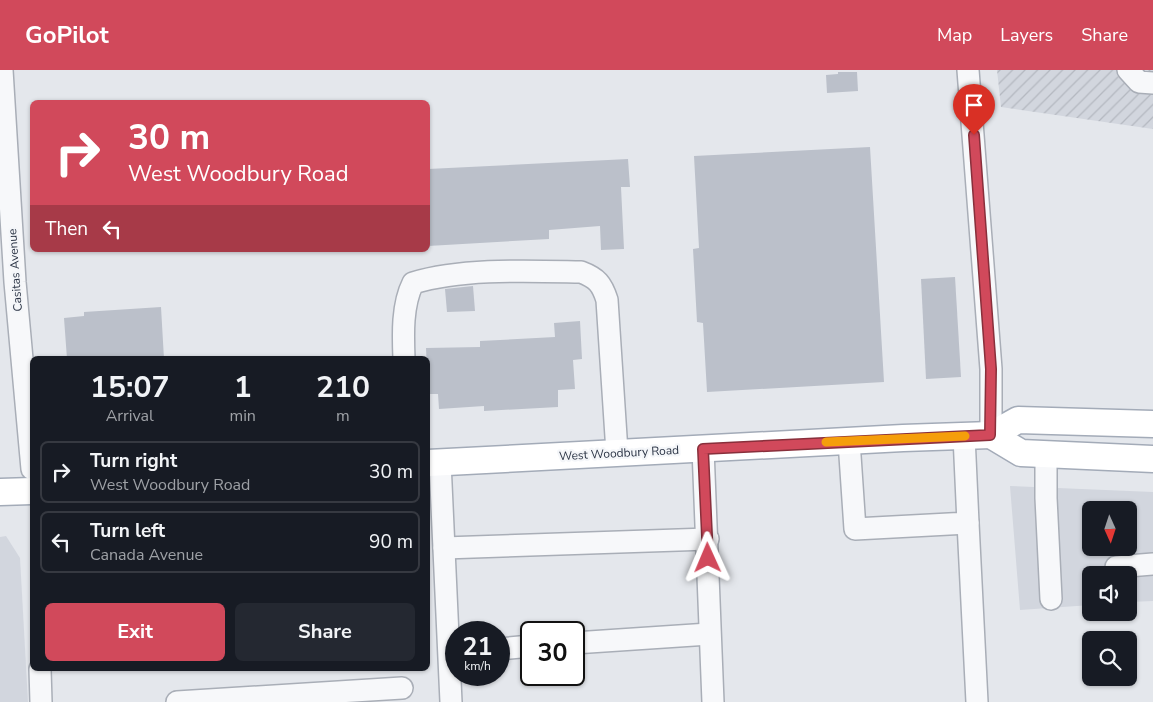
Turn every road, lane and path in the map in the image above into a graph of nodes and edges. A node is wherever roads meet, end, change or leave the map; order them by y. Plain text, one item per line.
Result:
1 (2, 70) edge
2 (968, 70) edge
3 (1128, 70) edge
4 (1153, 83) edge
5 (8, 282) edge
6 (404, 356) edge
7 (1153, 424) edge
8 (990, 435) junction
9 (964, 436) junction
10 (849, 441) junction
11 (703, 449) junction
12 (617, 452) junction
13 (30, 453) edge
14 (1046, 454) junction
15 (1153, 459) edge
16 (434, 463) edge
17 (30, 491) edge
18 (0, 492) edge
19 (968, 523) junction
20 (708, 539) junction
21 (444, 548) junction
22 (1153, 564) edge
23 (1128, 566) edge
24 (1051, 599) dead end
25 (450, 621) edge
26 (709, 634) junction
27 (585, 642) edge
28 (40, 671) edge
29 (452, 686) edge
30 (402, 688) dead end
31 (41, 702) edge
32 (177, 702) edge
33 (452, 702) edge
34 (713, 702) edge
35 (976, 702) edge

1 - 5 street, Casitas Avenue
2 - 8 street
3 - 4 street
5 - 13 street, Casitas Avenue
6 - 12 street
7 - 8 main road, West Woodbury Road
8 - 9 main road, West Woodbury Road
8 - 14 main road
9 - 10 main road, West Woodbury Road
9 - 19 street
10 - 11 main road, West Woodbury Road
10 - 19 street
11 - 12 main road, West Woodbury Road
11 - 20 street
12 - 16 main road, West Woodbury Road
14 - 15 main road
14 - 24 street
16 - 21 street
17 - 18 main road
19 - 35 street
20 - 21 street
20 - 26 street
21 - 25 street
22 - 23 street
26 - 27 street
26 - 34 street
28 - 31 street
29 - 33 street
30 - 32 street

